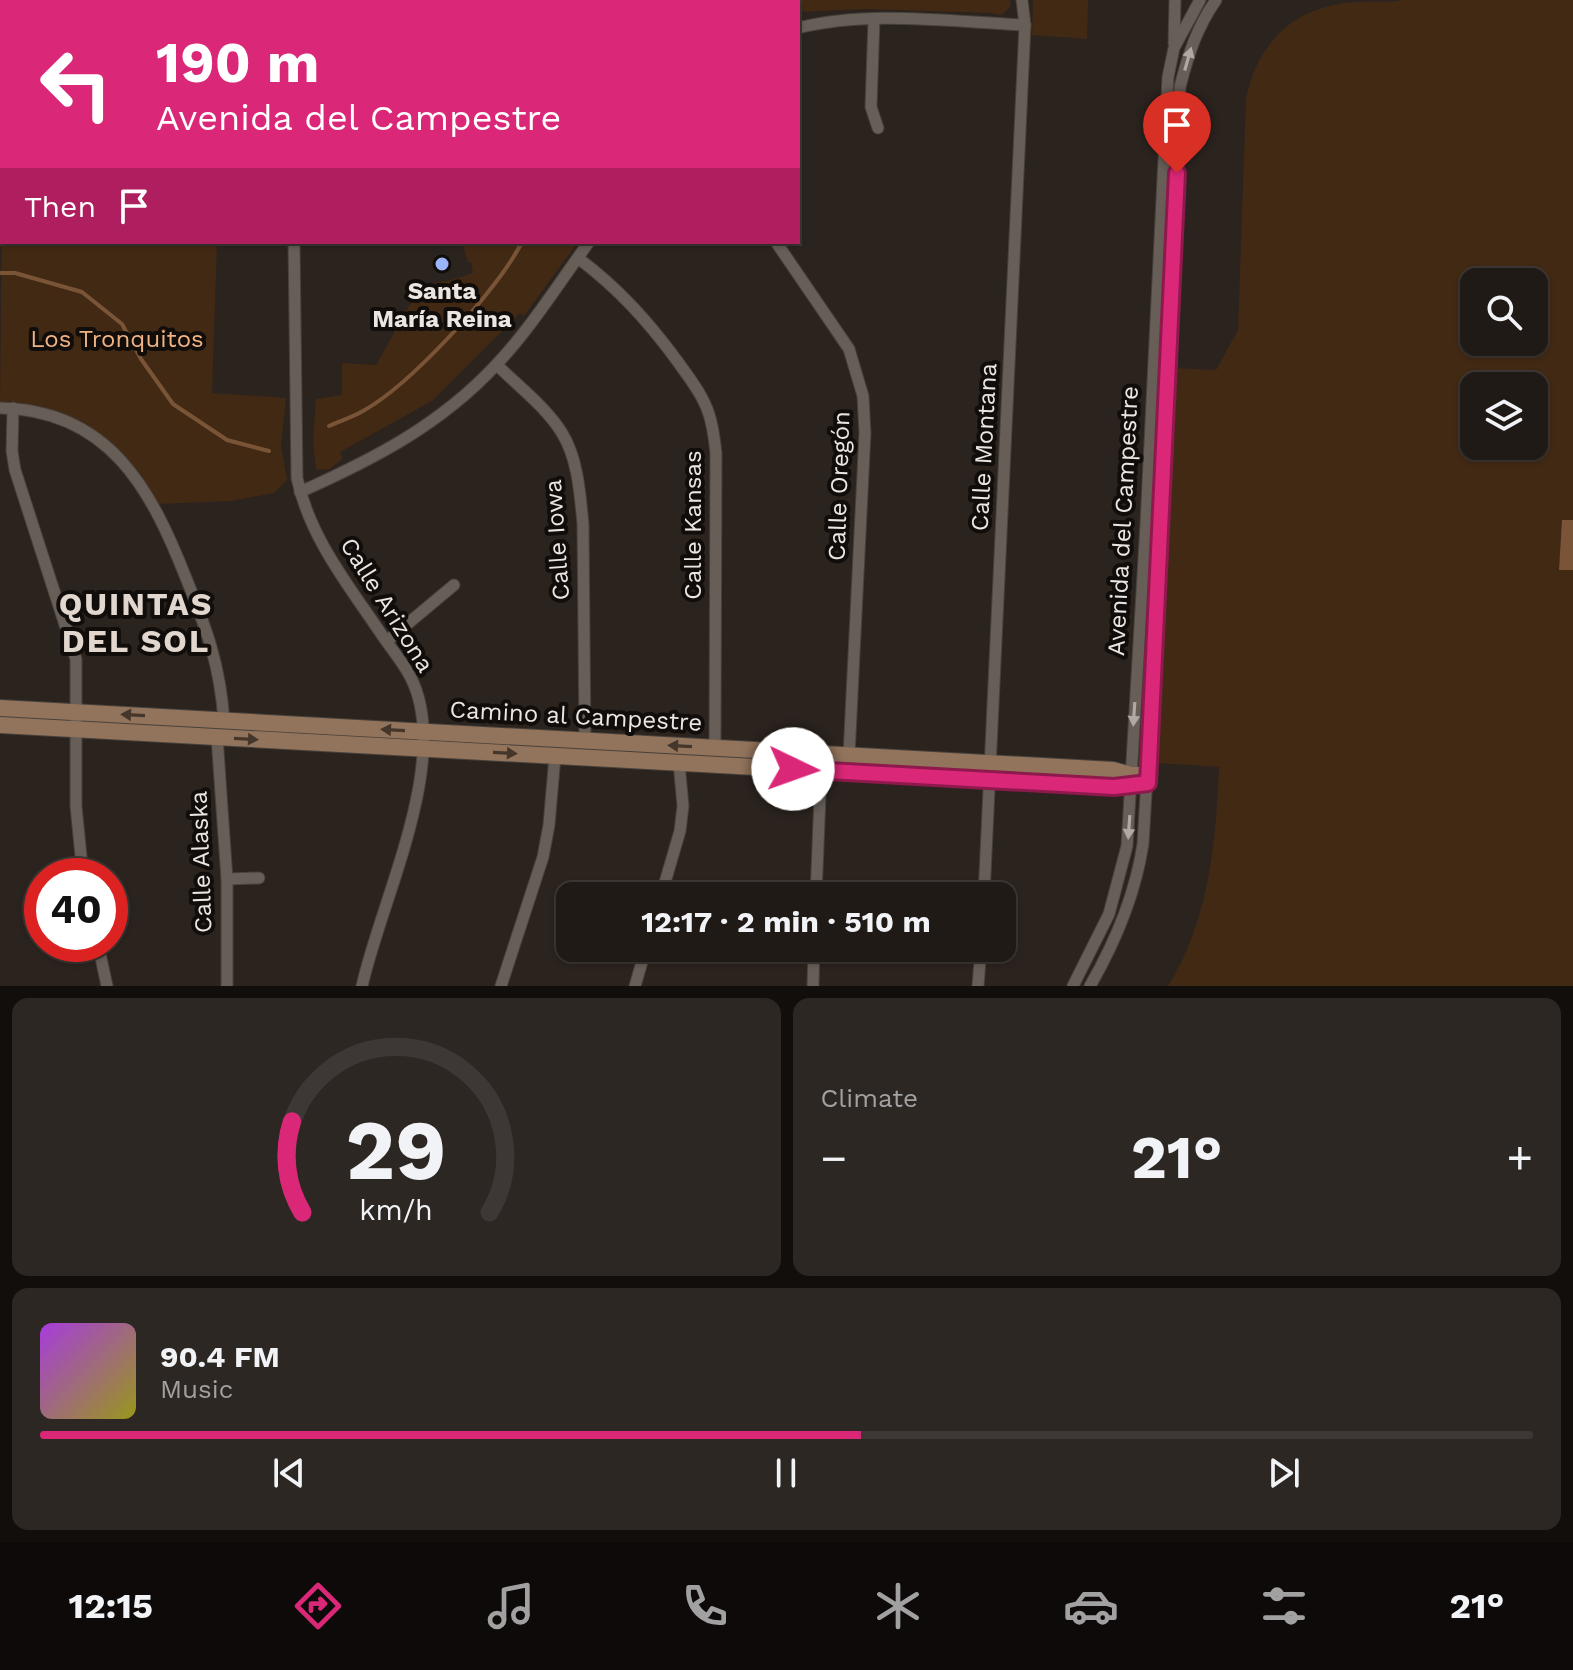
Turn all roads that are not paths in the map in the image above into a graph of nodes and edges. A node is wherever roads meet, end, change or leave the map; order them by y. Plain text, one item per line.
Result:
1 (1022, 0) edge
2 (1175, 0) edge
3 (1200, 0) edge
4 (1216, 0) edge
5 (874, 19) junction
6 (1025, 25) junction
7 (800, 28) edge
8 (1174, 48) junction
9 (878, 128) dead end
10 (294, 244) edge
11 (588, 244) edge
12 (777, 244) edge
13 (578, 258) junction
14 (1158, 287) junction
15 (1173, 288) junction
16 (497, 365) junction
17 (6, 408) edge
18 (300, 492) junction
19 (1146, 524) junction
20 (1162, 525) junction
21 (454, 585) dead end
22 (387, 641) junction
23 (0, 708) edge
24 (77, 721) junction
25 (224, 721) junction
26 (0, 725) edge
27 (217, 737) junction
28 (426, 740) junction
29 (585, 741) junction
30 (715, 748) junction
31 (849, 755) junction
32 (555, 756) junction
33 (679, 763) junction
34 (821, 771) junction
35 (990, 771) junction
36 (1149, 779) junction
37 (1130, 780) junction
38 (81, 858) edge
39 (259, 878) dead end
40 (227, 879) junction
41 (665, 882) edge
42 (817, 882) edge
43 (985, 882) edge
44 (102, 962) edge
45 (642, 962) edge
46 (814, 962) edge
47 (980, 962) edge
48 (107, 986) edge
49 (227, 986) edge
50 (362, 986) edge
51 (501, 986) edge
52 (635, 986) edge
53 (813, 986) edge
54 (978, 986) edge
55 (1073, 986) edge
56 (1090, 986) edge

1 - 6 street, Calle Montana
2 - 8 street, Avenida del Campestre
3 - 8 street, Avenida del Campestre
15 -> 4 street, Avenida del Campestre
5 - 6 street
5 - 7 street
5 - 9 street
6 - 35 street, Calle Montana
8 - 14 street, Avenida del Campestre
10 - 18 street, Calle Arizona
11 - 13 street
12 - 31 street, Calle Oregón
13 - 16 street
13 - 30 street, Calle Kansas
14 - 15 street
14 - 19 street, Avenida del Campestre
15 - 20 street, Avenida del Campestre
16 - 18 street
16 - 29 street, Calle Iowa
17 - 24 street
17 - 25 street
18 - 22 street, Calle Arizona
19 - 20 street
19 -> 37 street, Avenida del Campestre
20 - 36 street, Avenida del Campestre
21 - 22 street
22 - 28 street, Calle Arizona
23 - 24 street, Camino al Campestre
25 -> 24 street, Camino al Campestre
24 - 26 street, Camino al Campestre
24 - 27 street, Camino al Campestre
24 - 38 street
28 -> 25 street, Camino al Campestre
27 -> 28 street, Camino al Campestre
27 - 40 street, Calle Alaska
28 - 29 street, Camino al Campestre
28 -> 32 street, Camino al Campestre
28 - 50 street, Calle Arizona
30 -> 29 street, Camino al Campestre
30 - 31 street, Camino al Campestre
31 - 35 street, Camino al Campestre
32 - 33 street, Camino al Campestre
32 - 51 street
33 - 34 street, Camino al Campestre
33 - 41 street
34 - 35 street, Camino al Campestre
34 - 42 street
35 - 37 street, Camino al Campestre
35 - 43 street, Calle Montana
36 - 37 street, Camino al Campestre
36 - 56 street, Avenida del Campestre
37 -> 55 street, Avenida del Campestre
39 - 40 street
40 - 49 street, Calle Alaska
44 - 48 street
45 - 52 street
46 - 53 street
47 - 54 street

